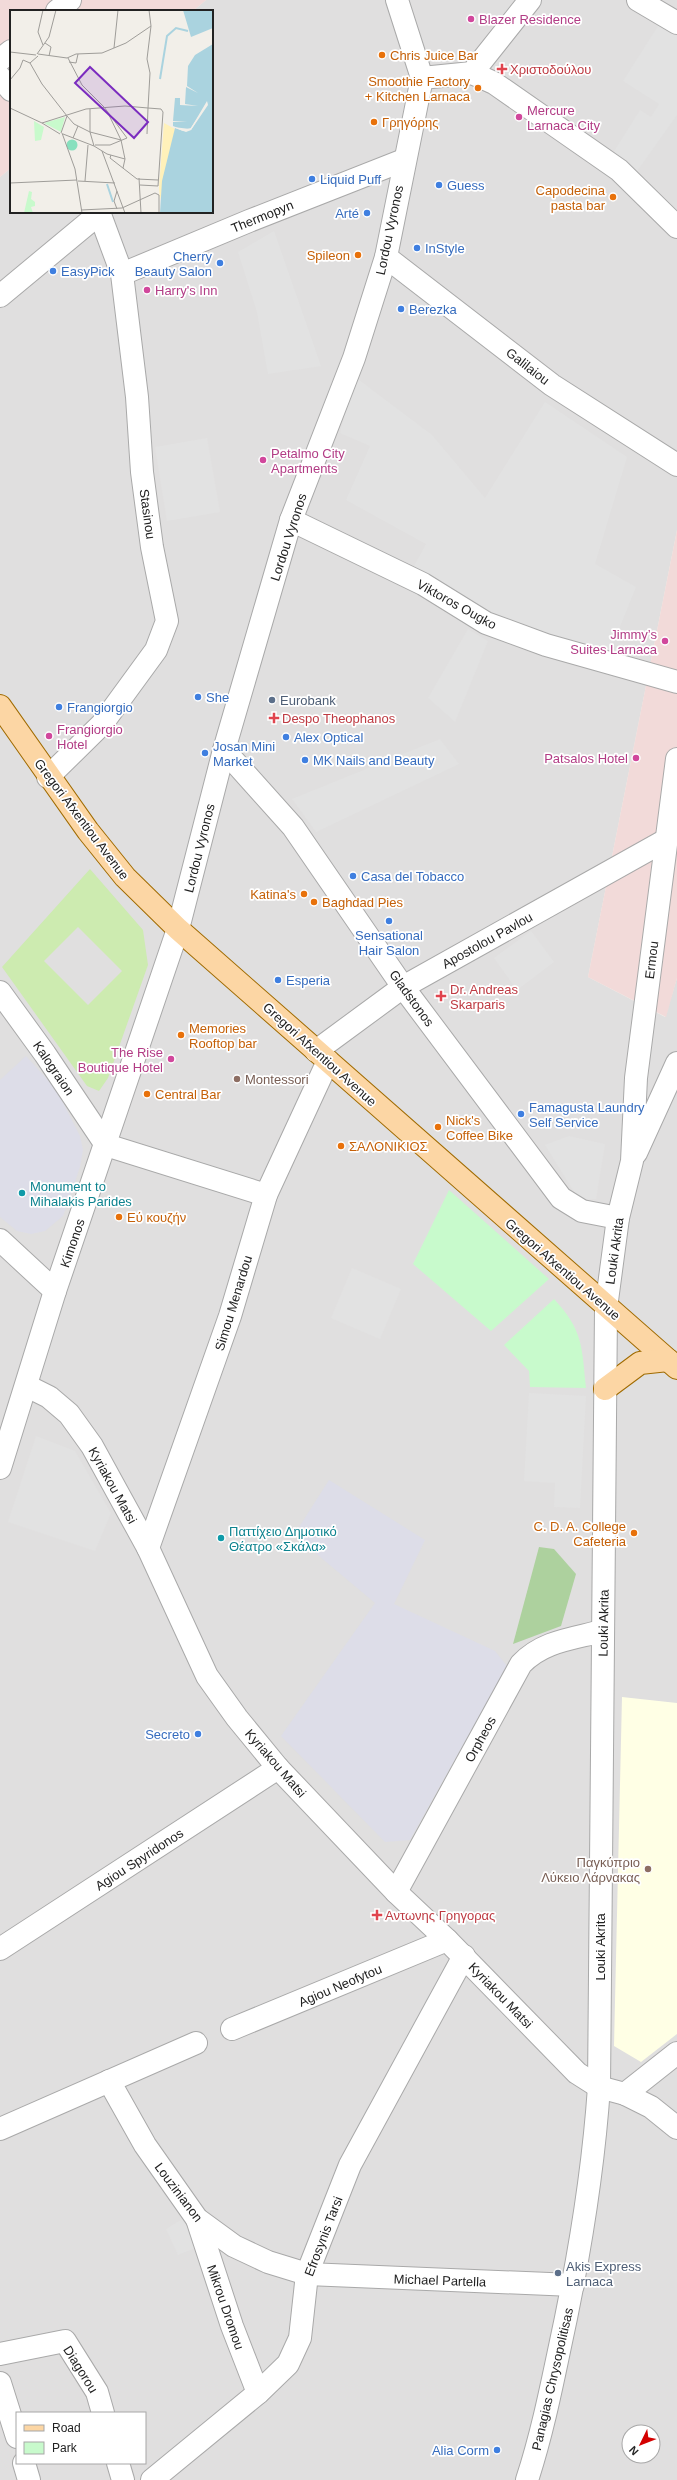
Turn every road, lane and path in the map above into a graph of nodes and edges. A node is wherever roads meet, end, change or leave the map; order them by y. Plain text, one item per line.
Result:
1 (70, 0) edge
2 (397, 0) edge
3 (530, 0) edge
4 (638, 0) edge
5 (58, 10) edge
6 (677, 23) edge
7 (10, 52) edge
8 (0, 60) edge
9 (472, 73) junction
10 (0, 77) edge
11 (422, 78) junction
12 (10, 89) edge
13 (404, 160) junction
14 (99, 213) edge
15 (677, 227) edge
16 (386, 257) junction
17 (122, 274) junction
18 (0, 296) edge
19 (677, 465) edge
20 (291, 520) junction
21 (677, 682) edge
22 (0, 706) edge
23 (224, 750) junction
24 (677, 759) edge
25 (48, 777) junction
26 (666, 840) junction
27 (178, 929) junction
28 (403, 987) junction
29 (0, 992) edge
30 (322, 1056) junction
31 (677, 1064) edge
32 (636, 1078) junction
33 (669, 1084) junction
34 (106, 1145) junction
35 (632, 1161) junction
36 (266, 1195) junction
37 (618, 1218) junction
38 (0, 1240) edge
39 (55, 1291) junction
40 (606, 1308) junction
41 (672, 1364) edge
42 (27, 1386) junction
43 (605, 1389) junction
44 (0, 1468) edge
45 (148, 1548) junction
46 (602, 1631) junction
47 (278, 1768) junction
48 (396, 1892) junction
49 (447, 1940) junction
50 (0, 1949) edge
51 (464, 1956) junction
52 (232, 2029) dead end
53 (196, 2043) dead end
54 (677, 2053) edge
55 (109, 2081) junction
56 (599, 2087) junction
57 (625, 2094) junction
58 (677, 2128) edge
59 (0, 2129) edge
60 (197, 2219) junction
61 (307, 2274) junction
62 (574, 2285) junction
63 (0, 2354) edge
64 (0, 2383) edge
65 (258, 2393) junction
66 (103, 2412) edge
67 (11, 2434) edge
68 (24, 2464) edge
69 (118, 2464) edge
70 (29, 2480) edge
71 (123, 2480) edge
72 (152, 2480) edge
73 (527, 2480) edge

1 - 5 street
2 - 11 street
3 - 9 street
4 - 6 street
7 - 8 street
9 - 11 street
9 - 15 street
10 - 12 street
11 - 13 street, Lordou Vyronos
13 - 16 street, Lordou Vyronos
13 - 17 street, Thermopyn
14 - 17 street, Stasinou
14 - 18 street
16 - 19 street, Galilaiou
16 - 20 street, Lordou Vyronos
17 - 25 street, Stasinou
20 - 21 street, Viktoros Ougko
20 - 23 street, Lordou Vyronos
22 - 25 main road, Gregori Afxentiou Avenue
23 - 27 street, Lordou Vyronos
23 - 28 street, Gladstonos
24 - 26 street, Ermou
25 - 27 main road, Gregori Afxentiou Avenue
26 - 28 street, Apostolou Pavlou
26 - 32 street, Ermou
27 - 30 main road, Gregori Afxentiou Avenue
27 - 34 street, Kimonos
28 - 30 street, Apostolou Pavlou
28 - 37 street, Gladstonos
29 - 34 street, Kalograion
30 - 36 street, Simou Menardou
30 - 40 main road, Gregori Afxentiou Avenue
31 - 33 street
32 - 33 street
32 - 35 street, Ermou
33 - 35 street
34 - 36 street
34 - 39 street, Kimonos
35 - 37 street, Louki Akrita
36 - 45 street, Simou Menardou
37 - 40 street, Louki Akrita
38 - 39 street
39 - 42 street, Kimonos
40 - 41 main road, Gregori Afxentiou Avenue
40 - 43 street, Louki Akrita
41 - 43 main road
42 - 44 street, Kimonos
42 - 45 street, Kyriakou Matsi
43 - 46 street, Louki Akrita
45 - 47 street, Kyriakou Matsi
46 - 48 street, Orpheos
46 - 56 street, Louki Akrita
47 - 48 street, Kyriakou Matsi
47 - 50 street, Agiou Spyridonos
48 - 49 street, Kyriakou Matsi
49 - 51 street, Kyriakou Matsi
49 - 52 street, Agiou Neofytou
51 - 56 street, Kyriakou Matsi
51 - 61 street, Efrosynis Tarsi
53 - 55 street
54 - 57 street
55 - 59 street
55 - 60 street, Louzinianon
56 - 57 street, Kyriakou Matsi
56 - 62 street, Panagias Chrysopolitisas
57 - 58 street, Kyriakou Matsi
60 - 61 street, Louzinianon
60 - 65 street, Mikrou Dromou
61 - 62 street, Michael Partella
61 - 65 street, Efrosynis Tarsi
62 - 73 street, Panagias Chrysopolitisas
63 - 66 street, Diagorou
64 - 67 street
65 - 72 street, Efrosynis Tarsi
68 - 70 street
69 - 71 street

